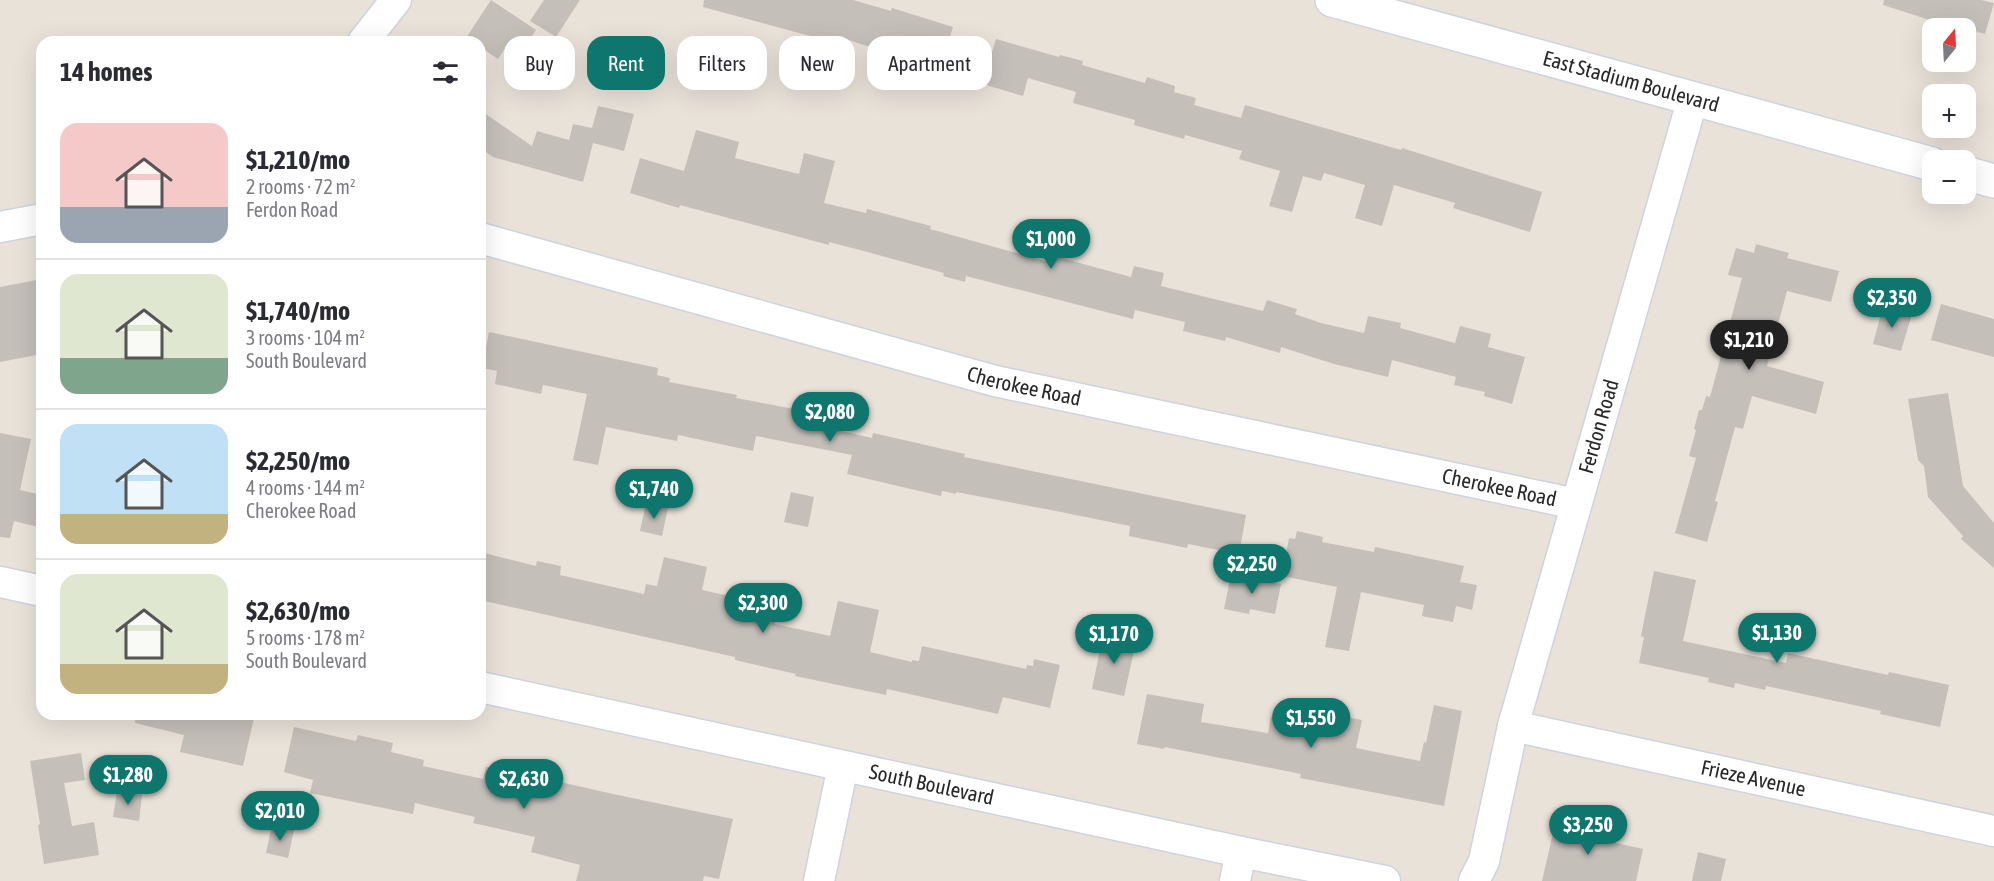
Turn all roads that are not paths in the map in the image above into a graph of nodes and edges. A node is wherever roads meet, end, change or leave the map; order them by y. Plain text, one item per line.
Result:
1 (396, 0) edge
2 (1332, 0) edge
3 (368, 36) edge
4 (1693, 98) junction
5 (1922, 161) edge
6 (1976, 176) edge
7 (1994, 181) edge
8 (36, 220) edge
9 (0, 227) edge
10 (486, 240) edge
11 (1576, 504) junction
12 (0, 582) edge
13 (36, 590) edge
14 (486, 688) edge
15 (1513, 726) junction
16 (843, 766) junction
17 (1994, 831) edge
18 (1240, 852) junction
19 (1479, 871) edge
20 (819, 881) edge
21 (1235, 881) edge
22 (1385, 881) edge

1 - 3 street
2 - 4 main road, East Stadium Boulevard
4 - 5 main road, East Stadium Boulevard
4 - 11 street, Ferdon Road
6 - 7 main road
8 - 9 street
10 - 11 street, Cherokee Road
11 - 15 street, Ferdon Road
12 - 13 street
14 - 16 street, South Boulevard
15 - 17 street, Frieze Avenue
15 - 19 street, Ferdon Road
16 - 18 street, South Boulevard
16 - 20 street
18 - 21 street
18 - 22 street, South Boulevard

